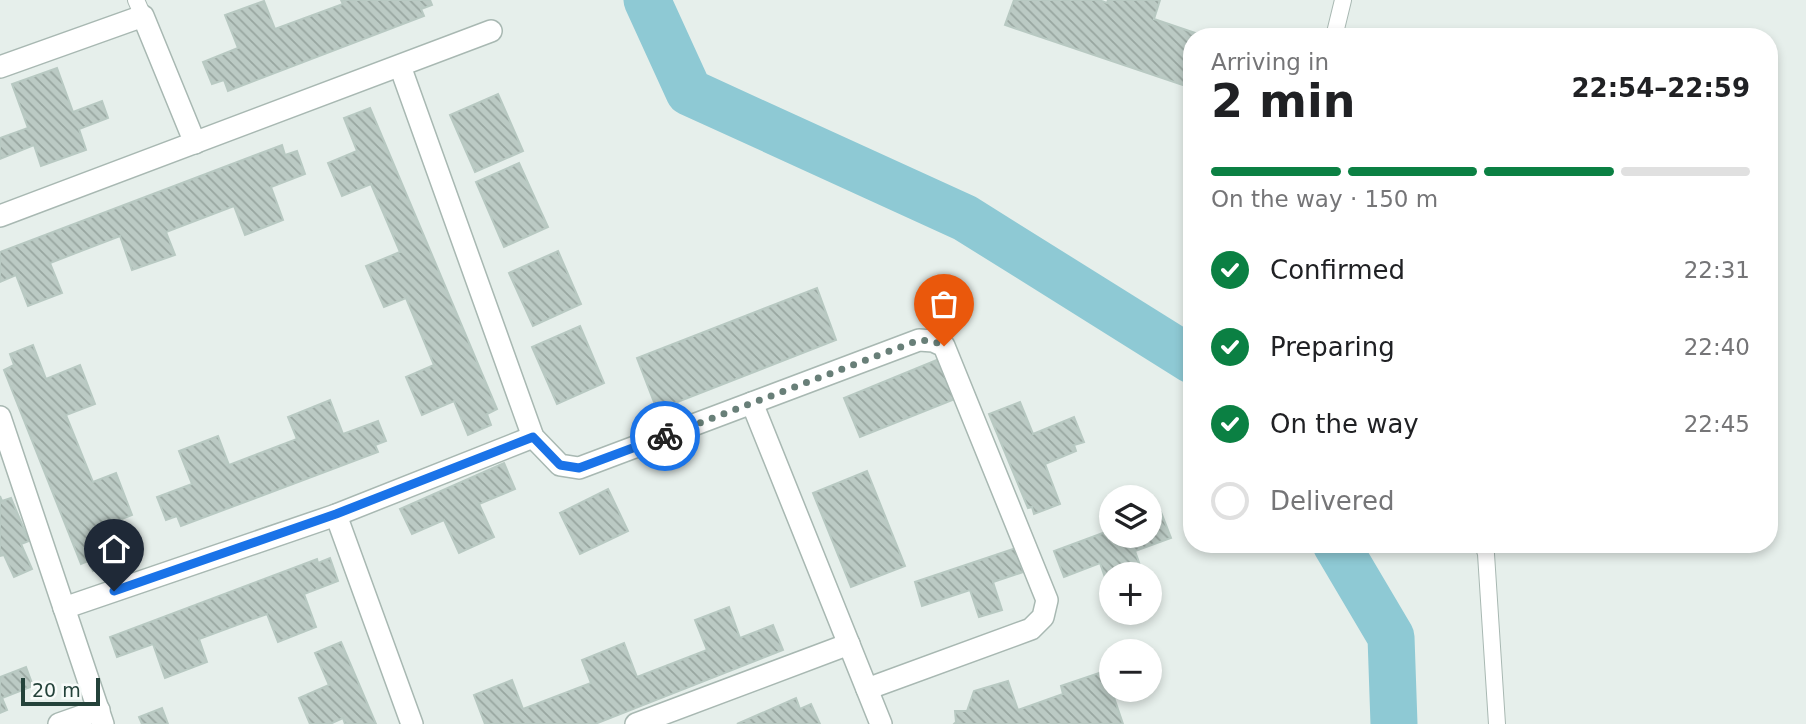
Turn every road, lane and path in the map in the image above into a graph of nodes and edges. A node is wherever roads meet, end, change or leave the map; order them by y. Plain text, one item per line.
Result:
1 (1343, 0) edge
2 (139, 8) edge
3 (1336, 28) edge
4 (491, 32) dead end
5 (400, 66) junction
6 (0, 67) edge
7 (195, 143) junction
8 (0, 216) edge
9 (752, 403) junction
10 (0, 417) edge
11 (533, 437) junction
12 (336, 514) junction
13 (1486, 553) edge
14 (64, 608) junction
15 (849, 644) junction
16 (867, 689) junction
17 (101, 717) edge
18 (59, 724) edge
19 (412, 724) edge
20 (636, 724) edge
21 (881, 724) edge
22 (1497, 724) edge

1 - 3 lane
2 - 6 street
2 - 7 street
4 - 5 street
5 - 7 street
5 - 11 street
7 - 8 street
9 - 11 street
9 - 15 street
9 - 16 street
10 - 14 street
11 - 12 street
12 - 14 street
12 - 19 street
13 - 22 lane
14 - 17 street
15 - 16 street
15 - 20 street
16 - 21 street
17 - 18 street

